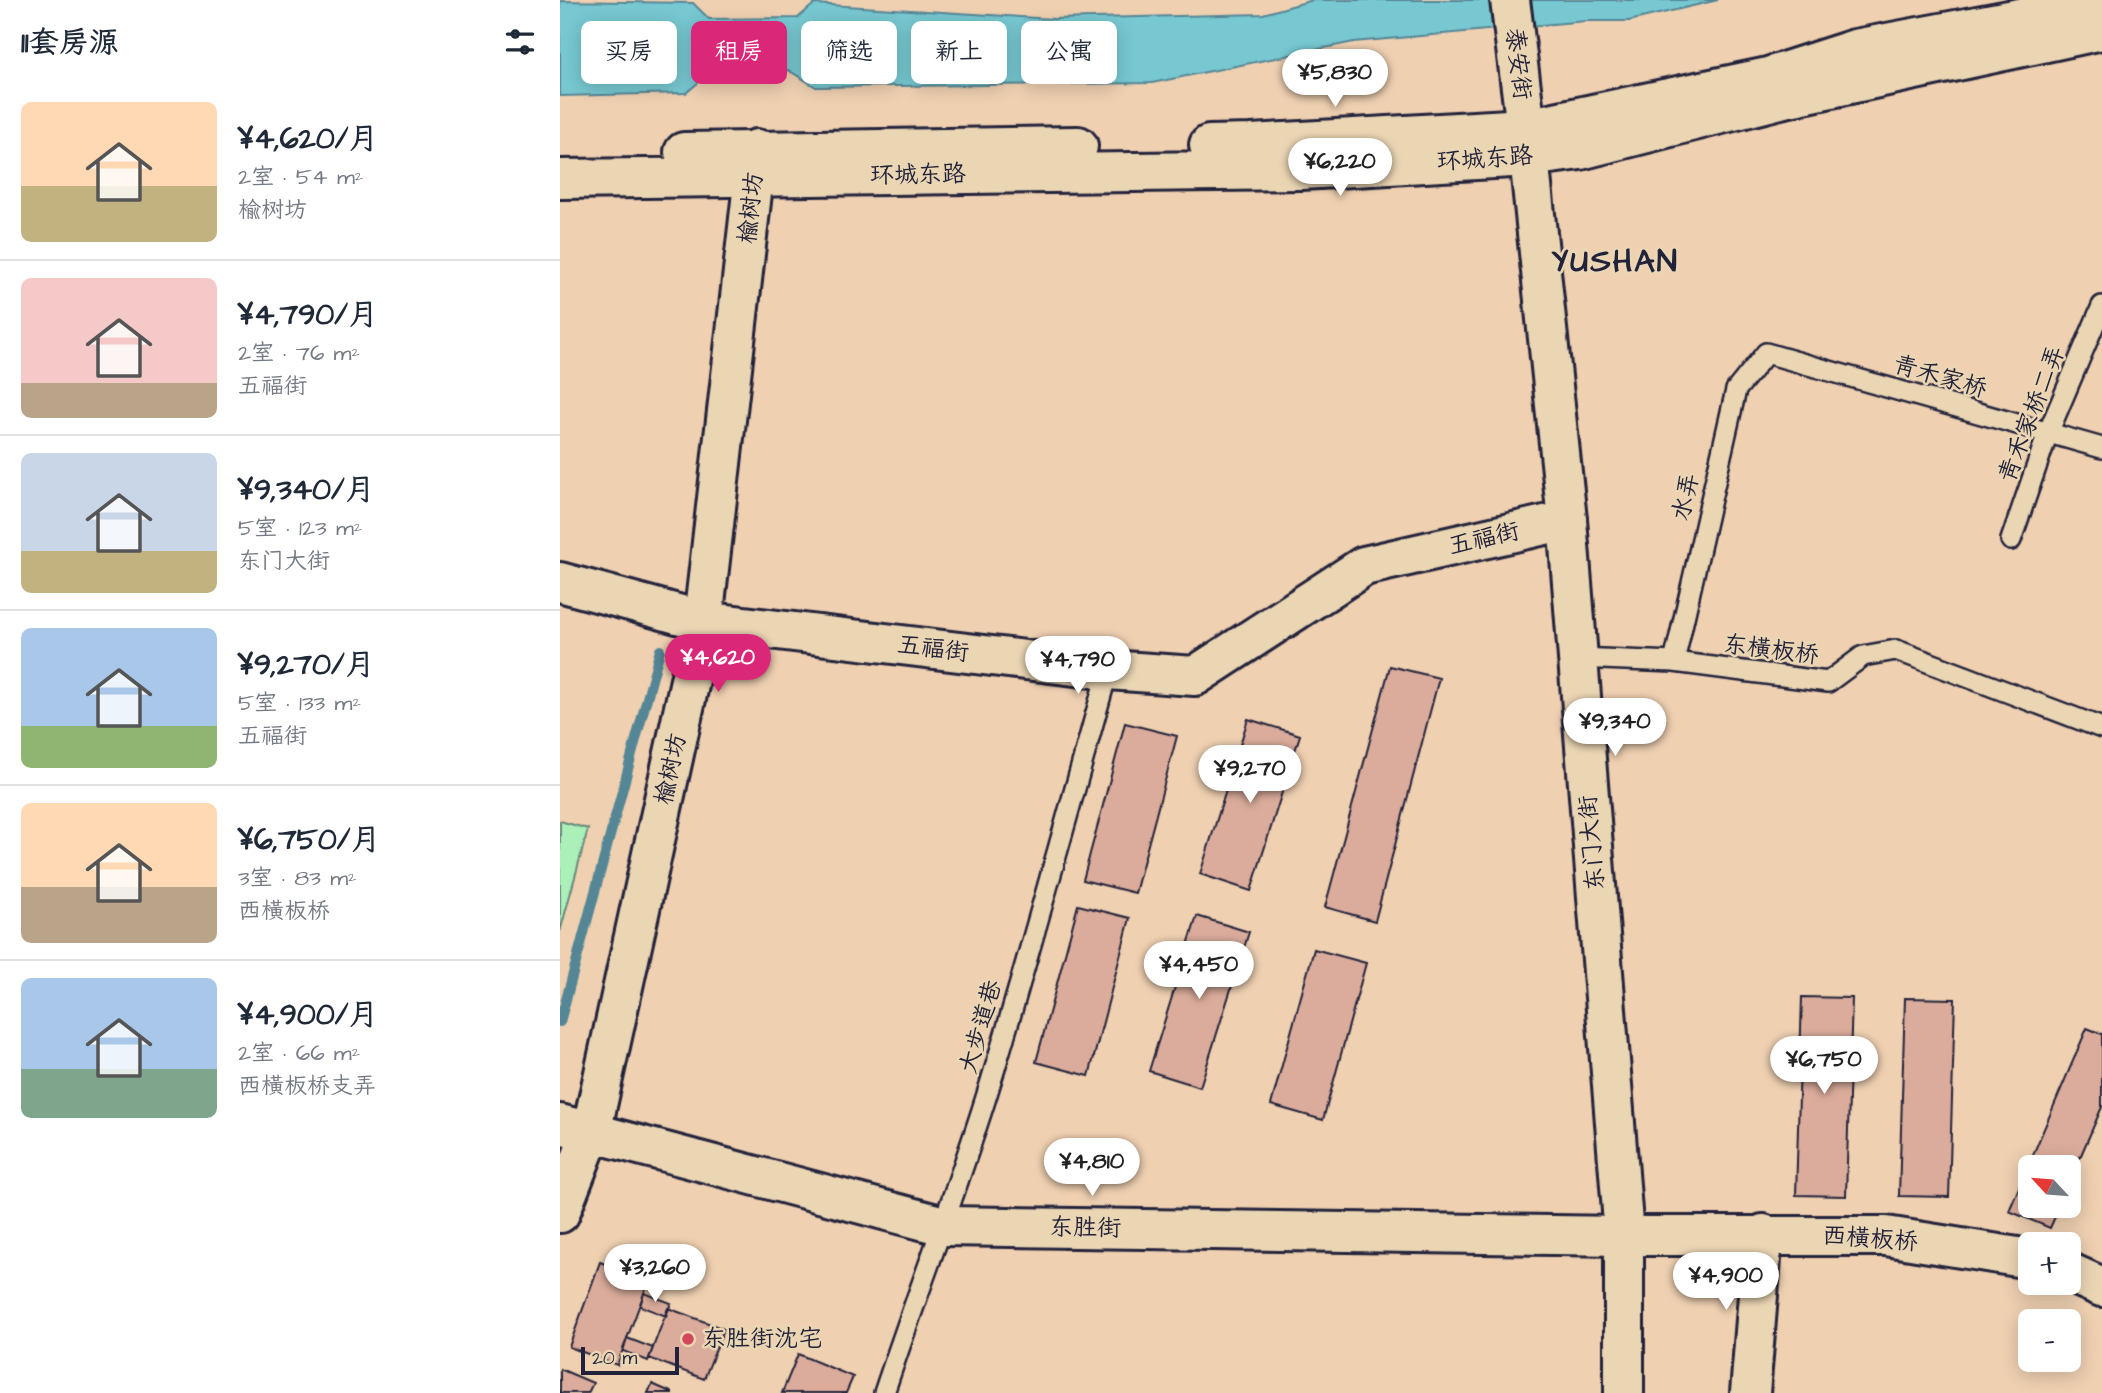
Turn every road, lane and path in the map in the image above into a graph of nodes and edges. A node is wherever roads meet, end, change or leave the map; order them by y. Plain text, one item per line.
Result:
1 (1510, 0) edge
2 (2102, 3) edge
3 (2102, 30) edge
4 (1528, 142) junction
5 (560, 156) edge
6 (756, 163) junction
7 (560, 179) edge
8 (2102, 306) edge
9 (1766, 353) joint
10 (2048, 433) junction
11 (2102, 448) edge
12 (1567, 520) junction
13 (2011, 540) dead end
14 (560, 582) edge
15 (703, 621) junction
16 (1578, 658) junction
17 (1674, 662) junction
18 (1108, 670) junction
19 (2102, 728) edge
20 (572, 1127) edge
21 (560, 1213) edge
22 (944, 1226) junction
23 (1763, 1234) junction
24 (1624, 1236) junction
25 (2018, 1257) edge
26 (2081, 1278) edge
27 (2102, 1287) edge
28 (884, 1393) edge
29 (1624, 1393) edge
30 (1750, 1393) edge

1 - 4 street, 泰安街
2 - 4 street, 环城东路
3 - 4 street, 环城东路
4 - 6 street, 环城东路
4 - 12 street, 东门大街
5 - 6 street, 环城东路
6 - 7 street, 环城东路
6 - 15 street, 榆树坊
8 - 10 lane, 青禾家桥二弄
9 - 10 lane, 青禾家桥
9 - 17 lane, 水弄
10 - 11 lane, 青禾家桥
10 - 13 lane, 青禾家桥二弄
12 - 16 street, 东门大街
12 - 18 street, 五福街
14 - 15 street, 五福街
15 - 18 street, 五福街
15 - 20 street, 榆树坊
16 - 17 lane, 东横板桥
16 - 24 street, 东门大街
17 - 19 lane, 东横板桥
18 - 22 lane, 大步道巷
20 - 21 street, 榆树坊
20 - 22 street, 东胜街
22 - 24 street, 东胜街
22 - 28 lane, 大步道巷
23 - 24 street, 西横板桥
23 - 25 street, 西横板桥
23 - 30 street
24 - 29 street, 东门大街
26 - 27 street

